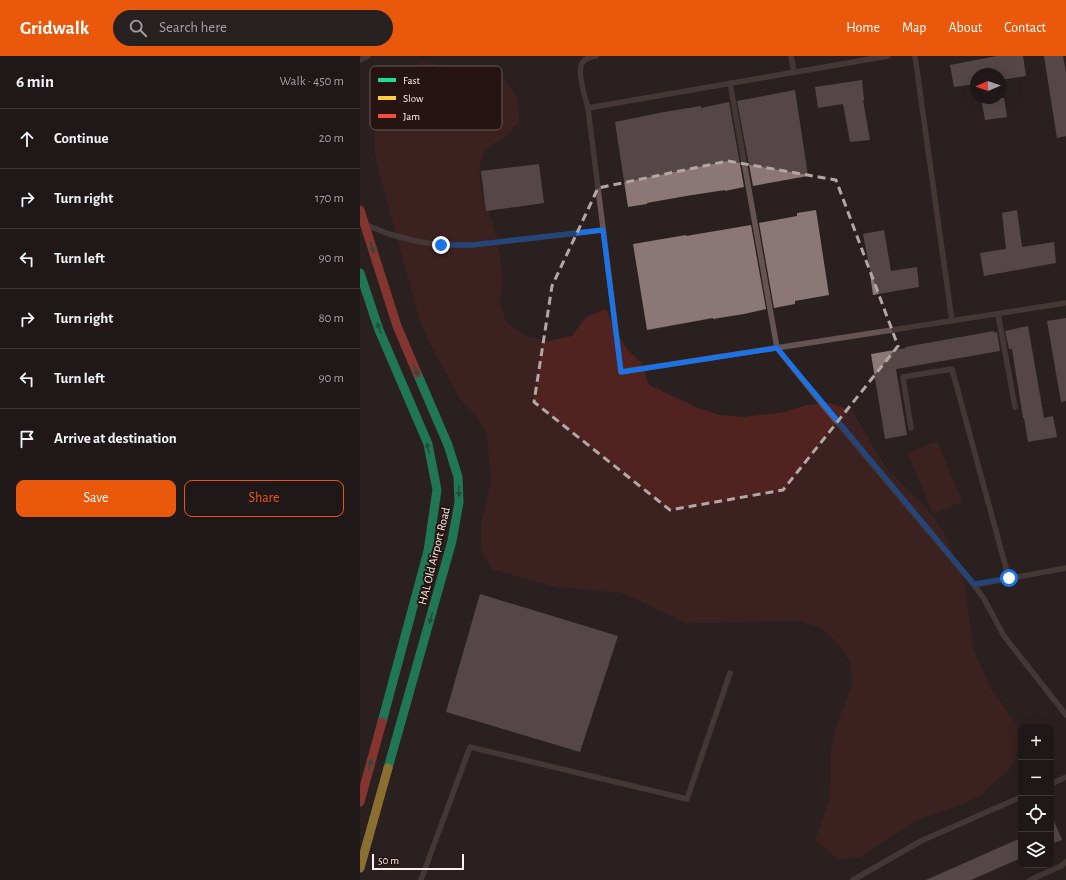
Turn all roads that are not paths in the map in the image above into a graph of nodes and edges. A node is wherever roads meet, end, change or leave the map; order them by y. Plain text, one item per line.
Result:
1 (368, 56) edge
2 (596, 56) edge
3 (791, 56) edge
4 (888, 56) edge
5 (915, 56) edge
6 (360, 60) edge
7 (794, 72) junction
8 (730, 83) junction
9 (588, 108) junction
10 (360, 210) edge
11 (365, 225) junction
12 (603, 230) junction
13 (360, 273) edge
14 (1066, 303) edge
15 (998, 314) junction
16 (952, 321) junction
17 (777, 348) junction
18 (1014, 407) dead end
19 (912, 428) dead end
20 (1066, 568) edge
21 (1009, 578) junction
22 (974, 584) junction
23 (730, 673) dead end
24 (1066, 715) edge
25 (1066, 777) edge
26 (1054, 783) edge
27 (1018, 798) edge
28 (360, 802) edge
29 (1066, 862) edge
30 (360, 868) edge
31 (421, 880) edge
32 (853, 880) edge
33 (1030, 880) edge

1 - 6 lane
2 - 9 lane
3 - 7 lane
4 - 7 lane
5 - 16 lane
7 - 8 lane
8 - 9 lane
8 - 17 lane
9 - 12 lane
10 - 11 main road, HAL Old Airport Road
11 - 12 lane
11 -> 30 main road, HAL Old Airport Road
12 - 17 lane
28 -> 13 main road, HAL Old Airport Road
14 - 15 lane
15 - 16 lane
15 - 18 lane
16 - 17 lane
17 - 22 lane
19 - 21 lane
20 - 21 lane
21 - 22 lane
22 - 24 lane
23 - 31 lane
25 - 26 lane
27 - 32 lane
29 - 33 lane

